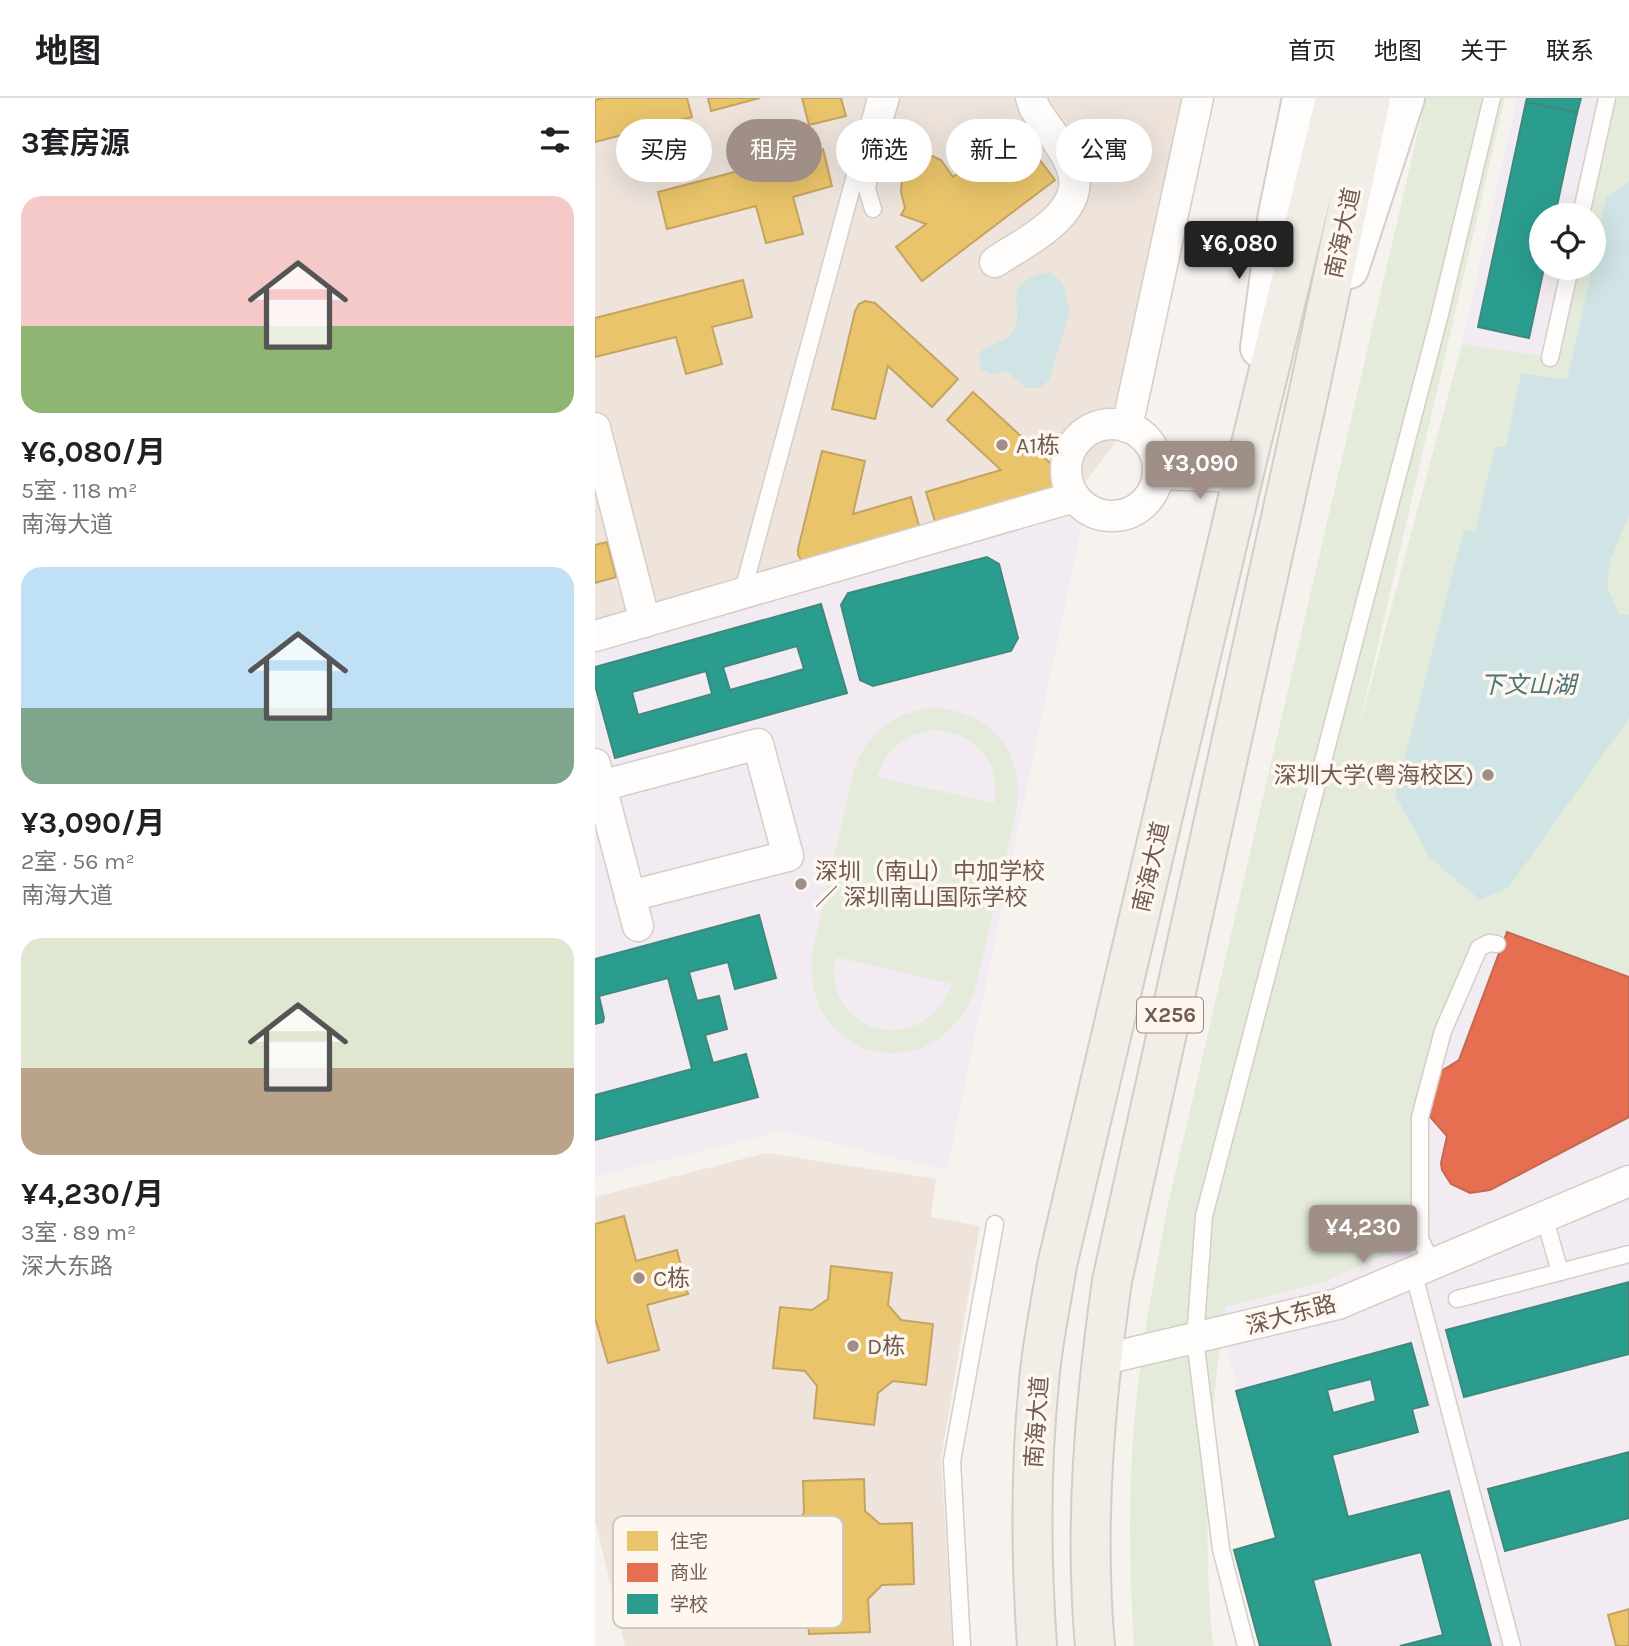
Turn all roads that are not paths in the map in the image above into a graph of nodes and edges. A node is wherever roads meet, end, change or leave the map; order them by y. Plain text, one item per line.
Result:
1 (876, 98) edge
2 (891, 98) edge
3 (1031, 98) edge
4 (1198, 98) edge
5 (1303, 98) edge
6 (1335, 98) edge
7 (1371, 98) edge
8 (1405, 98) edge
9 (1492, 98) edge
10 (1607, 98) edge
11 (1584, 203) edge
12 (873, 209) dead end
13 (995, 262) dead end
14 (1567, 280) edge
15 (1551, 358) dead end
16 (1309, 391) junction
17 (1127, 427) junction
18 (595, 428) edge
19 (1158, 474) junction
20 (1243, 477) junction
21 (1075, 497) junction
22 (742, 594) junction
23 (645, 622) junction
24 (595, 636) edge
25 (598, 775) edge
26 (630, 897) junction
27 (638, 926) dead end
28 (1497, 944) dead end
29 (1629, 1181) edge
30 (1544, 1216) junction
31 (995, 1224) dead end
32 (1629, 1254) edge
33 (1423, 1267) junction
34 (1560, 1272) junction
35 (1457, 1299) dead end
36 (1195, 1339) junction
37 (1101, 1360) junction
38 (962, 1646) edge
39 (1037, 1646) edge
40 (1095, 1646) edge
41 (1246, 1646) edge
42 (1512, 1646) edge

1 - 22 lane
2 - 12 lane
3 - 13 street
4 - 17 street
5 - 20 main road
6 - 20 main road, 南海大道 / X256
7 - 16 main road, 南海大道 / X256
8 - 16 main road
9 - 36 lane
10 - 11 lane
14 - 15 lane
16 - 37 main road, 南海大道 / X256
17 - 19 street
17 - 21 street
18 - 23 street
19 - 20 street
19 - 21 street
20 - 39 main road, 南海大道 / X256
21 - 22 street
22 - 23 street
23 - 24 street
25 - 26 street
25 - 26 street
26 - 27 street
28 - 33 lane
29 - 30 street, 深大东路
30 - 33 street, 深大东路
30 - 34 lane
31 - 38 lane
32 - 34 lane
33 - 36 street, 深大东路
33 - 42 lane
34 - 35 lane
36 - 37 street, 深大东路
36 - 41 lane
37 - 40 main road, 南海大道 / X256

